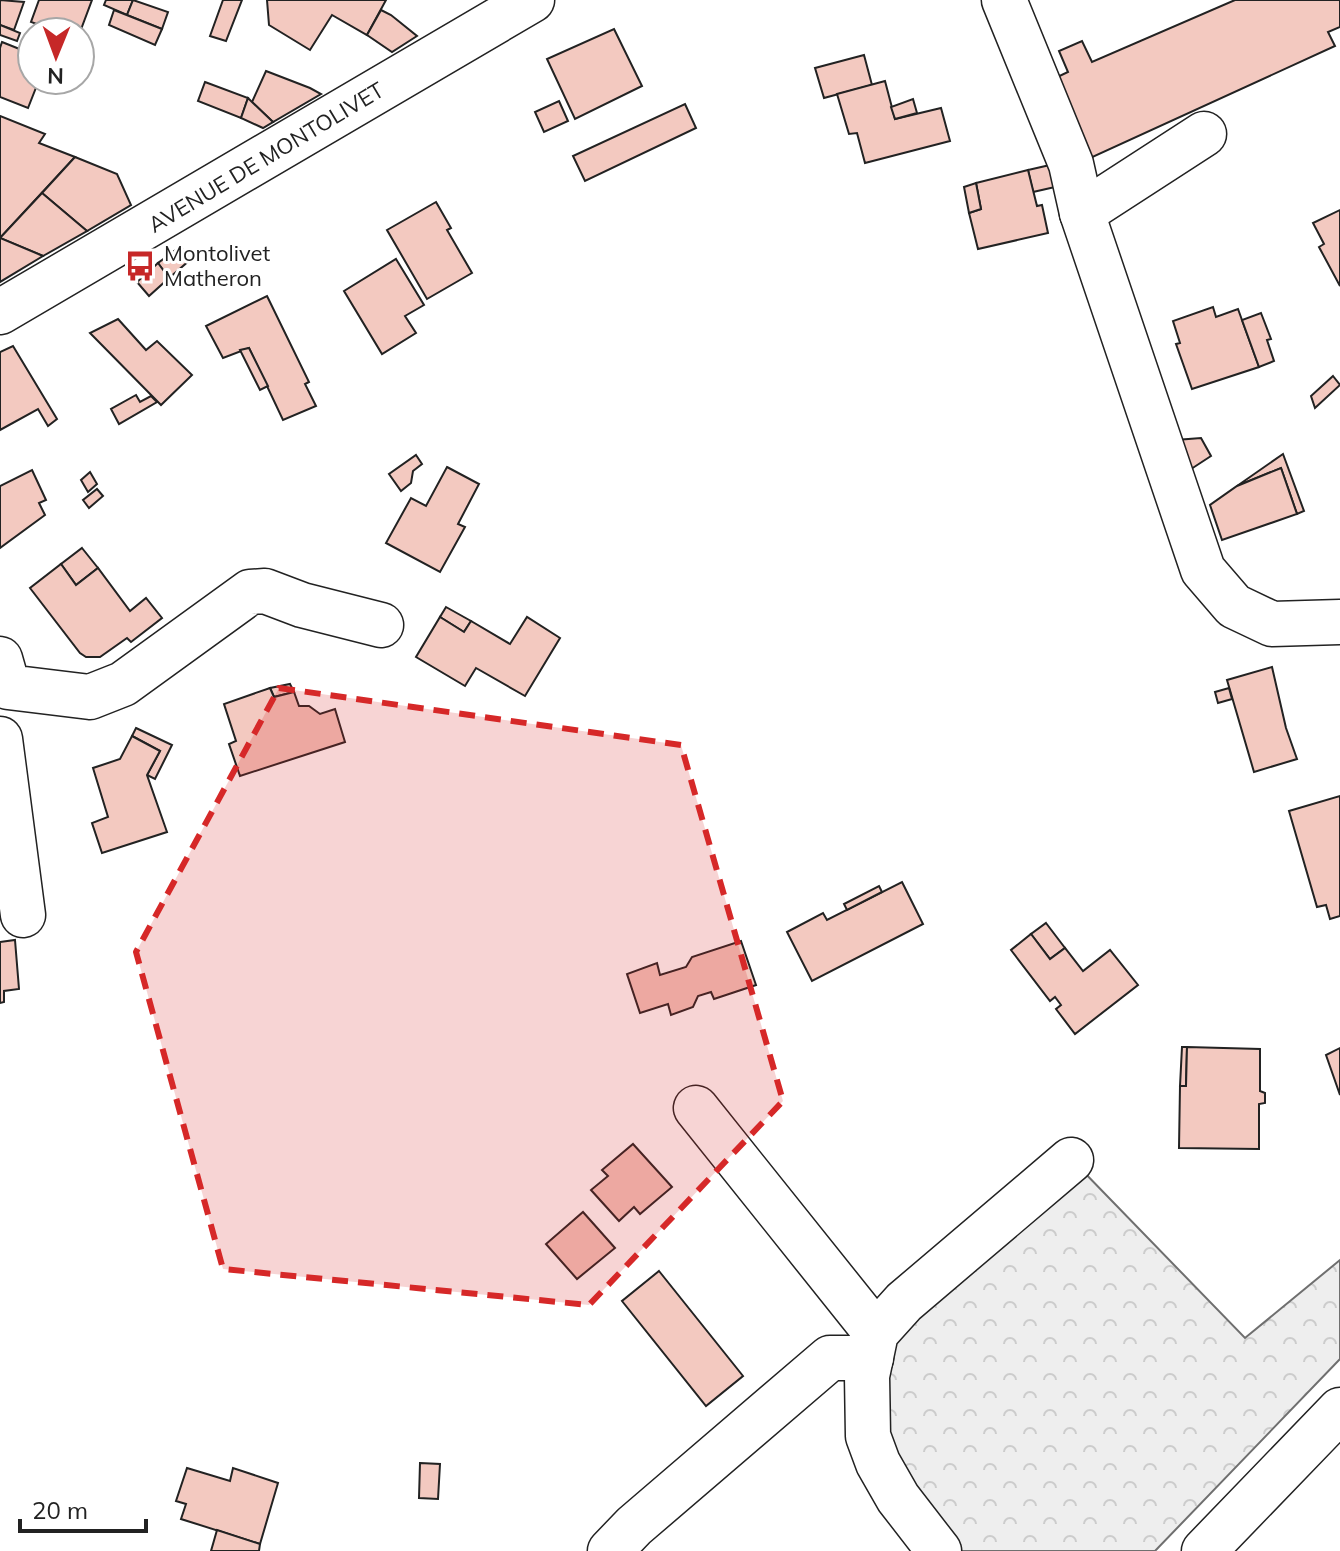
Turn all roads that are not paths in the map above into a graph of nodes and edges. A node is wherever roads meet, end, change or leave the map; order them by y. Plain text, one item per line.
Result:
1 (532, 0) edge
2 (1004, 0) edge
3 (1204, 134) dead end
4 (1082, 213) junction
5 (0, 312) edge
6 (1340, 622) edge
7 (381, 625) dead end
8 (3, 691) edge
9 (0, 739) edge
10 (23, 915) dead end
11 (696, 1108) dead end
12 (1071, 1160) dead end
13 (873, 1345) junction
14 (1340, 1410) edge
15 (610, 1551) edge
16 (939, 1551) edge
17 (1204, 1551) edge

1 - 5 main road, AVENUE DE MONTOLIVET
2 - 4 main road
3 - 4 main road
4 - 6 main road
7 - 8 main road
9 - 10 main road
11 - 13 main road
12 - 13 main road
13 - 15 main road
13 - 16 main road
14 - 17 main road

